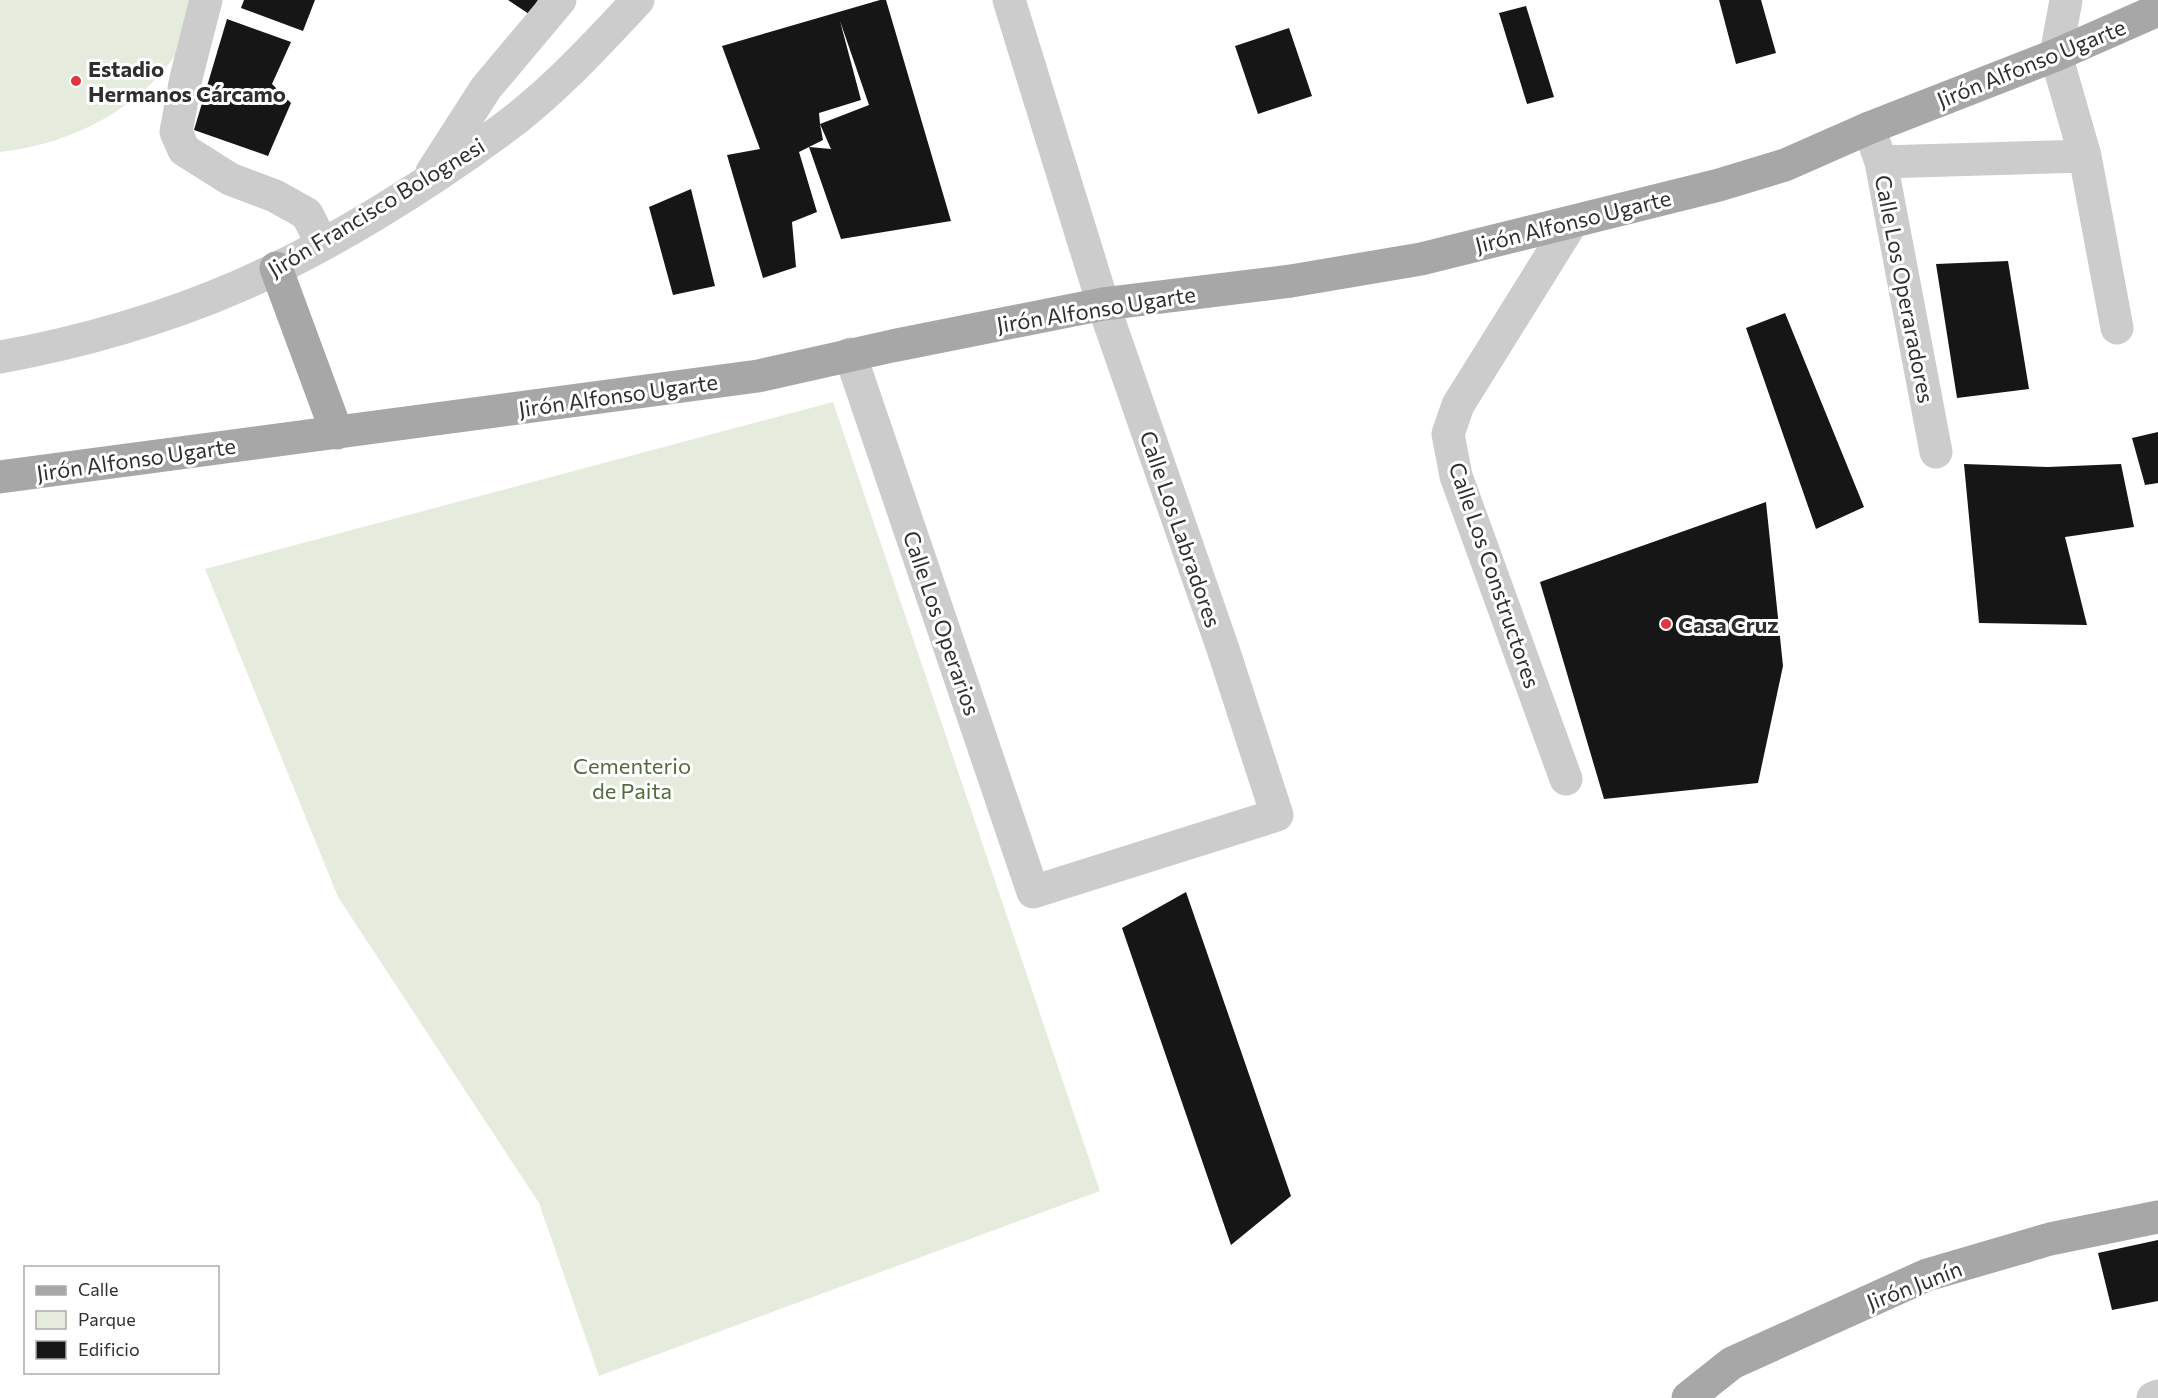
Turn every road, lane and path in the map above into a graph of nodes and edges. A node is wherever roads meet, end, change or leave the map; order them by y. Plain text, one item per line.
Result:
1 (206, 0) edge
2 (560, 0) edge
3 (638, 0) edge
4 (1010, 0) edge
5 (2066, 0) edge
6 (2158, 10) edge
7 (2056, 55) junction
8 (1869, 128) junction
9 (2085, 156) junction
10 (1881, 162) junction
11 (426, 181) junction
12 (1572, 222) junction
13 (322, 244) junction
14 (276, 268) junction
15 (1103, 304) junction
16 (2117, 328) dead end
17 (850, 354) junction
18 (0, 357) edge
19 (338, 433) junction
20 (1936, 452) dead end
21 (0, 477) edge
22 (1566, 778) dead end
23 (1033, 892) joint
24 (2158, 1217) edge
25 (2158, 1396) edge
26 (1688, 1398) edge
27 (2152, 1398) edge

1 - 13 street
2 - 11 street
3 - 11 street, Jirón Francisco Bolognesi
4 - 15 street, Calle Los Labradores
5 - 7 street
6 - 7 main road, Jirón Alfonso Ugarte
7 - 8 main road, Jirón Alfonso Ugarte
7 - 9 street
8 - 10 street, Calle Los Operaradores
8 - 12 main road, Jirón Alfonso Ugarte
9 - 10 street
9 - 16 street
10 - 20 street, Calle Los Operaradores
11 - 13 street, Jirón Francisco Bolognesi
12 - 15 main road, Jirón Alfonso Ugarte
12 - 22 street, Calle Los Constructores
13 - 14 street, Jirón Francisco Bolognesi
14 - 18 street, Jirón Francisco Bolognesi
14 - 19 main road
15 - 17 main road, Jirón Alfonso Ugarte
15 - 23 street, Calle Los Labradores
17 - 19 main road, Jirón Alfonso Ugarte
17 - 23 street, Calle Los Operarios
19 - 21 main road, Jirón Alfonso Ugarte
24 - 26 main road, Jirón Junín
25 - 27 street

